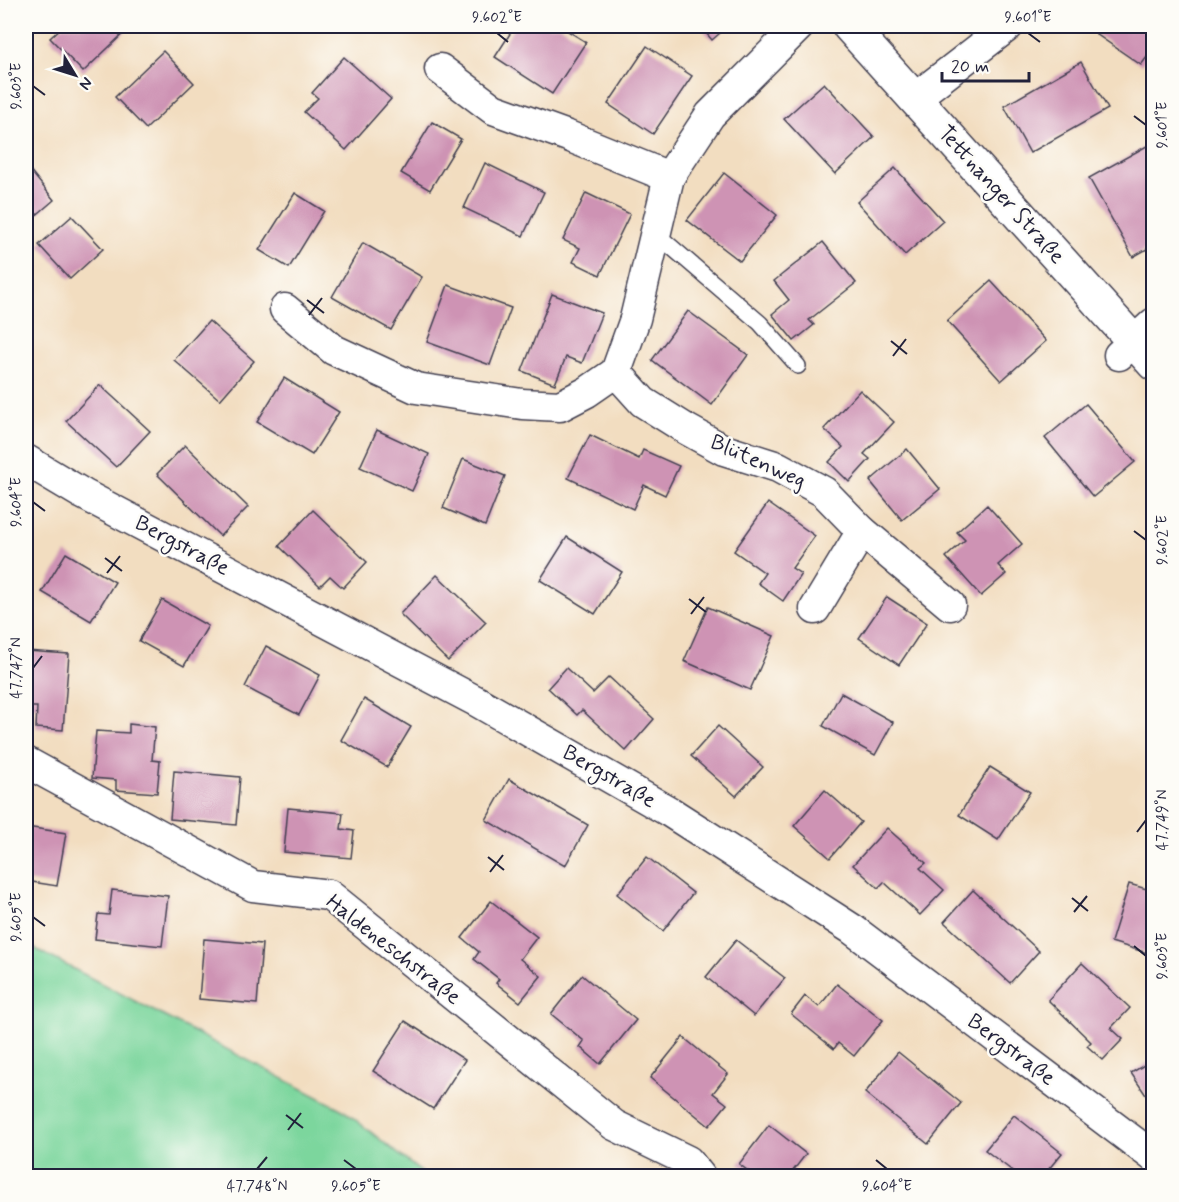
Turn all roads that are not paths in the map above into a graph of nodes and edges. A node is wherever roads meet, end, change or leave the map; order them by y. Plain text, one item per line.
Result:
1 (798, 26) edge
2 (849, 26) edge
3 (1008, 26) edge
4 (440, 69) dead end
5 (915, 98) junction
6 (669, 177) junction
7 (654, 232) junction
8 (285, 309) dead end
9 (1140, 346) edge
10 (798, 366) dead end
11 (616, 372) junction
12 (26, 460) edge
13 (862, 531) junction
14 (950, 605) dead end
15 (814, 609) dead end
16 (26, 762) edge
17 (1154, 1157) edge
18 (700, 1176) edge

1 - 6 street
2 - 5 street, Tettnanger Straße
3 - 5 street
4 - 6 street
5 - 9 street, Tettnanger Straße
6 - 7 street
7 - 10 lane
7 - 11 street
8 - 11 street
11 - 13 street, Blütenweg
12 - 17 street, Bergstraße
13 - 14 street, Blütenweg
13 - 15 street
16 - 18 street, Haldeneschstraße

